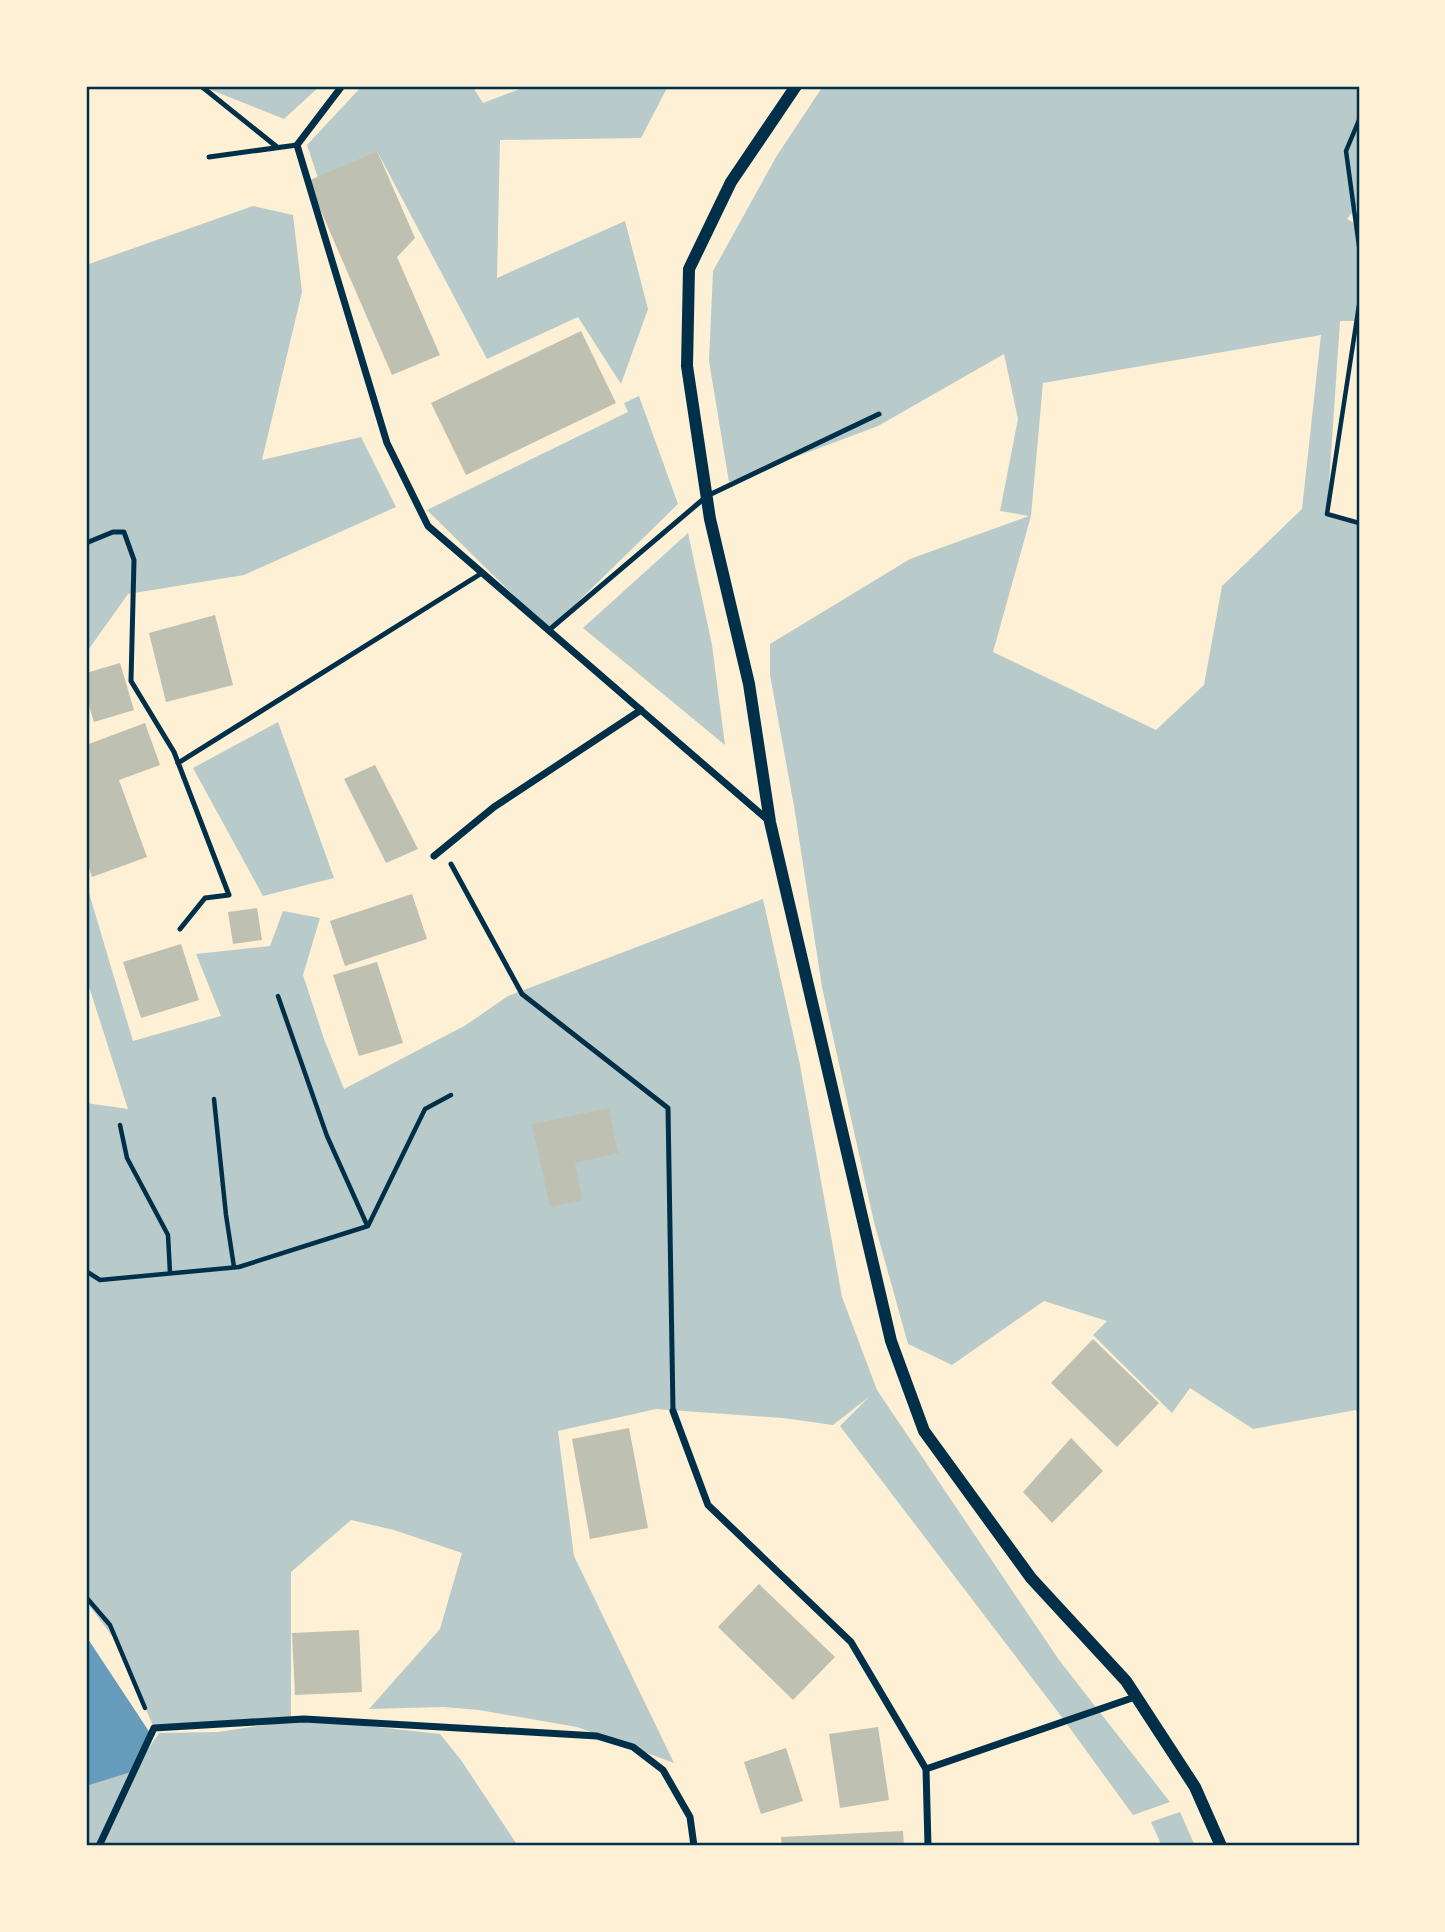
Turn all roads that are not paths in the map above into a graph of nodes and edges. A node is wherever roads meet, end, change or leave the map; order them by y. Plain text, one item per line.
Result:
1 (201, 86) edge
2 (342, 86) edge
3 (796, 86) edge
4 (297, 145) junction
5 (277, 148) junction
6 (209, 157) dead end
7 (880, 414) dead end
8 (86, 486) edge
9 (707, 496) junction
10 (86, 505) edge
11 (86, 543) edge
12 (482, 573) junction
13 (549, 630) junction
14 (641, 710) junction
15 (178, 763) junction
16 (770, 821) junction
17 (434, 856) dead end
18 (451, 864) dead end
19 (180, 929) dead end
20 (673, 1411) joint
21 (1135, 1697) junction
22 (926, 1769) junction
23 (99, 1846) edge
24 (694, 1846) edge
25 (928, 1846) edge
26 (1222, 1846) edge

1 - 5 lane
2 - 4 street
3 - 9 street
4 - 5 lane
4 - 12 street
5 - 6 lane
7 - 9 lane
8 - 10 lane
9 - 13 lane
9 - 16 street
11 - 15 lane
12 - 13 street
12 - 15 lane
13 - 14 street
14 - 16 street
14 - 17 street
15 - 19 lane
16 - 21 street
18 - 20 lane
20 - 22 street
21 - 22 street
21 - 26 street
22 - 25 street
23 - 24 street

